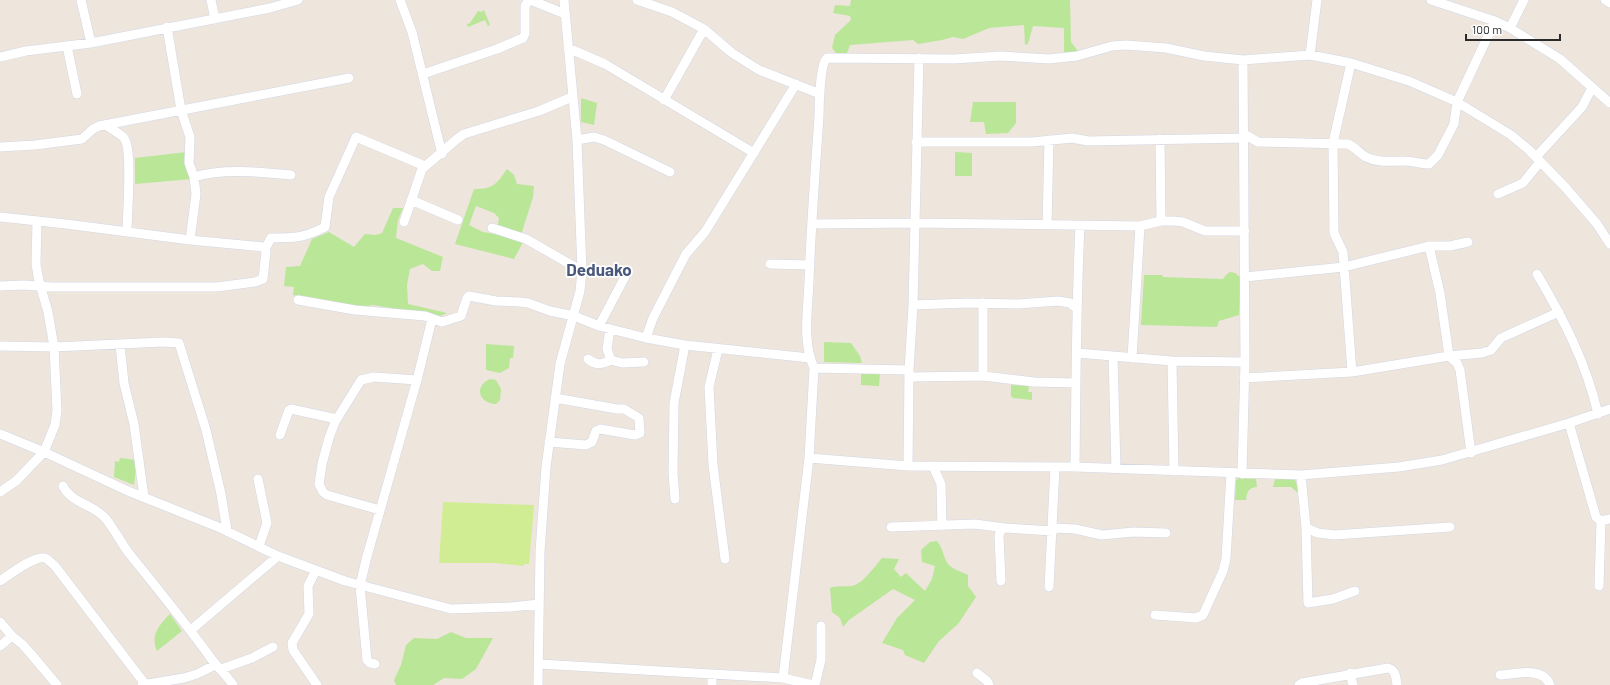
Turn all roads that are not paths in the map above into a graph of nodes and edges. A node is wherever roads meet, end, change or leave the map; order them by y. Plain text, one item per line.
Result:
1 (81, 0) edge
2 (211, 0) edge
3 (298, 0) edge
4 (400, 0) edge
5 (564, 0) edge
6 (637, 0) edge
7 (1317, 0) edge
8 (1431, 0) edge
9 (1524, 0) edge
10 (1605, 0) edge
11 (1610, 3) edge
12 (565, 14) junction
13 (215, 19) junction
14 (1496, 21) junction
15 (167, 27) junction
16 (1510, 28) junction
17 (704, 29) junction
18 (91, 43) junction
19 (68, 46) junction
20 (568, 48) junction
21 (1310, 55) junction
22 (0, 57) edge
23 (919, 58) junction
24 (1243, 60) junction
25 (1351, 63) junction
26 (423, 74) junction
27 (349, 78) dead end
28 (796, 84) junction
29 (1592, 88) junction
30 (77, 94) dead end
31 (820, 94) junction
32 (572, 97) junction
33 (664, 100) junction
34 (1457, 102) junction
35 (1610, 103) edge
36 (181, 110) junction
37 (106, 125) junction
38 (1244, 136) junction
39 (1160, 139) junction
40 (577, 140) junction
41 (1049, 140) junction
42 (916, 142) junction
43 (1258, 142) junction
44 (1333, 144) junction
45 (0, 147) edge
46 (754, 153) junction
47 (1244, 153) junction
48 (442, 154) junction
49 (1538, 160) junction
50 (425, 166) junction
51 (670, 172) dead end
52 (291, 175) dead end
53 (194, 177) junction
54 (1498, 194) dead end
55 (411, 200) junction
56 (0, 217) edge
57 (458, 220) dead end
58 (37, 221) junction
59 (1161, 221) junction
60 (404, 222) dead end
61 (915, 222) junction
62 (812, 224) junction
63 (1047, 225) junction
64 (1080, 226) junction
65 (1140, 226) junction
66 (492, 228) dead end
67 (1245, 231) junction
68 (127, 232) junction
69 (190, 240) junction
70 (1468, 242) dead end
71 (1610, 244) edge
72 (1429, 246) junction
73 (266, 249) junction
74 (770, 264) dead end
75 (810, 265) junction
76 (1344, 267) junction
77 (582, 271) junction
78 (627, 273) dead end
79 (1537, 274) dead end
80 (1245, 277) junction
81 (0, 286) edge
82 (40, 286) junction
83 (298, 300) dead end
84 (982, 303) junction
85 (913, 305) junction
86 (1076, 308) junction
87 (1559, 312) junction
88 (574, 316) junction
89 (432, 319) junction
90 (599, 326) junction
91 (610, 329) junction
92 (646, 338) junction
93 (120, 345) junction
94 (685, 345) junction
95 (0, 346) edge
96 (54, 348) junction
97 (718, 349) junction
98 (1077, 353) junction
99 (1113, 356) junction
100 (1449, 356) junction
101 (810, 358) junction
102 (1132, 358) junction
103 (588, 359) dead end
104 (611, 360) junction
105 (1172, 361) junction
106 (644, 362) dead end
107 (1245, 362) junction
108 (814, 368) junction
109 (1352, 372) junction
110 (909, 373) junction
111 (983, 376) junction
112 (1244, 378) junction
113 (417, 380) junction
114 (1076, 383) junction
115 (555, 398) junction
116 (1610, 410) edge
117 (1598, 414) junction
118 (337, 419) junction
119 (1569, 423) junction
120 (0, 434) edge
121 (280, 435) dead end
122 (549, 442) junction
123 (44, 452) junction
124 (1471, 453) junction
125 (809, 458) junction
126 (908, 466) junction
127 (933, 466) junction
128 (1055, 467) junction
129 (1075, 467) junction
130 (1116, 468) junction
131 (1174, 471) junction
132 (1231, 473) junction
133 (1242, 474) junction
134 (1301, 475) junction
135 (258, 480) dead end
136 (63, 486) dead end
137 (0, 492) edge
138 (144, 498) junction
139 (676, 499) dead end
140 (380, 510) junction
141 (1605, 520) edge
142 (942, 526) junction
143 (892, 527) dead end
144 (1450, 527) dead end
145 (1005, 528) junction
146 (1306, 528) junction
147 (1053, 529) junction
148 (227, 531) junction
149 (1166, 533) dead end
150 (259, 546) junction
151 (278, 556) junction
152 (725, 559) dead end
153 (316, 570) junction
154 (0, 581) edge
155 (1001, 581) dead end
156 (360, 586) junction
157 (1599, 586) dead end
158 (1049, 587) dead end
159 (1355, 591) dead end
160 (539, 604) junction
161 (1155, 615) dead end
162 (0, 622) edge
163 (821, 626) dead end
164 (191, 630) junction
165 (12, 636) junction
166 (0, 646) edge
167 (273, 647) dead end
168 (375, 664) dead end
169 (539, 664) junction
170 (218, 667) junction
171 (977, 673) dead end
172 (1350, 673) junction
173 (712, 674) junction
174 (1500, 675) dead end
175 (783, 678) junction
176 (143, 684) edge
177 (159, 684) edge
178 (57, 685) edge
179 (233, 685) edge
180 (318, 685) edge
181 (538, 685) edge
182 (712, 685) edge
183 (814, 685) edge
184 (989, 685) edge
185 (1298, 685) edge
186 (1353, 685) edge
187 (1397, 685) edge
188 (1550, 685) edge

1 - 18 street
2 - 13 street
3 - 13 street
4 - 26 street
5 - 12 street
6 - 17 street
7 - 21 street
8 - 14 street
9 - 16 street
10 - 11 street
12 - 20 street
12 - 26 street
13 - 15 street
14 - 16 street
14 - 34 street
15 - 18 street
15 - 36 street
16 - 29 street
17 - 28 street
17 - 33 street
18 - 19 street
19 - 22 street
19 - 30 street
20 - 32 street
20 - 33 street
21 - 24 street
21 - 25 street
23 - 24 street
23 - 31 street
23 - 42 street
24 - 38 street
25 - 34 street
25 - 44 street
26 - 48 street
27 - 36 street
28 - 31 street
28 - 46 street
29 - 35 street
29 - 49 street
31 - 62 street
32 - 40 street
32 - 48 street
33 - 46 street
34 - 44 street
34 - 49 street
36 - 37 street
36 - 53 street
37 - 45 street
37 - 68 street
38 - 39 street
38 - 43 street
38 - 47 street
39 - 41 street
39 - 59 street
40 - 51 street
40 - 77 street
41 - 42 street
41 - 63 street
42 - 61 street
43 - 44 street
43 - 47 street
44 - 76 street
46 - 92 street
47 - 67 street
48 - 50 street
49 - 54 street
49 - 71 street
50 - 55 street
50 - 73 street
52 - 53 street
53 - 69 street
55 - 57 street
55 - 60 street
56 - 58 street
58 - 68 street
58 - 82 street
59 - 65 street
59 - 67 street
61 - 62 street
61 - 63 street
61 - 85 street
62 - 75 street
63 - 64 street
64 - 65 street
64 - 86 street
65 - 102 street
66 - 77 street
67 - 80 street
68 - 69 street
69 - 73 street
70 - 72 street
72 - 76 street
72 - 100 street
73 - 82 street
74 - 75 street
75 - 101 street
76 - 80 street
76 - 109 street
77 - 88 street
78 - 90 street
79 - 87 street
80 - 107 street
81 - 82 street
82 - 96 street
83 - 89 street
84 - 85 street
84 - 86 street
84 - 111 street
85 - 110 street
86 - 98 street
87 - 100 street
87 - 117 street
88 - 89 street
88 - 90 street
88 - 115 street
89 - 113 street
90 - 91 street
91 - 92 street
91 - 104 street
92 - 94 street
93 - 96 street
93 - 138 street
93 - 148 street
94 - 97 street
94 - 139 street
95 - 96 street
96 - 123 street
97 - 101 street
97 - 152 street
98 - 99 street
98 - 114 street
99 - 102 street
99 - 130 street
100 - 109 street
100 - 124 street
101 - 108 street
102 - 105 street
103 - 104 street
104 - 106 street
105 - 107 street
105 - 131 street
107 - 112 street
108 - 110 street
108 - 125 street
109 - 112 street
110 - 111 street
110 - 126 street
111 - 114 street
112 - 133 street
113 - 118 street
113 - 140 street
114 - 129 street
115 - 122 street
115 - 122 street
116 - 117 street
117 - 119 street
118 - 121 street
118 - 140 street
119 - 124 street
119 - 141 street
120 - 123 street
122 - 160 street
123 - 137 street
123 - 138 street
124 - 134 street
125 - 126 street
125 - 175 street
126 - 127 street
127 - 128 street
127 - 142 street
128 - 129 street
128 - 147 street
129 - 130 street
130 - 131 street
131 - 132 street
132 - 133 street
132 - 161 street
133 - 134 street
134 - 146 street
135 - 150 street
136 - 164 street
138 - 148 street
140 - 156 street
141 - 157 street
142 - 143 street
142 - 145 street
144 - 146 street
145 - 147 street
145 - 155 street
146 - 159 street
147 - 149 street
147 - 158 street
148 - 150 street
150 - 151 street
151 - 153 street
151 - 164 street
153 - 156 street
153 - 180 street
154 - 176 street
156 - 160 street
156 - 168 street
160 - 169 street
162 - 165 street
163 - 183 street
164 - 170 street
165 - 166 street
165 - 178 street
167 - 170 street
169 - 173 street
169 - 181 street
170 - 177 street
170 - 179 street
171 - 184 street
172 - 185 street
172 - 186 street
172 - 187 street
173 - 175 street
173 - 182 street
174 - 188 street
175 - 183 street
176 - 177 street

